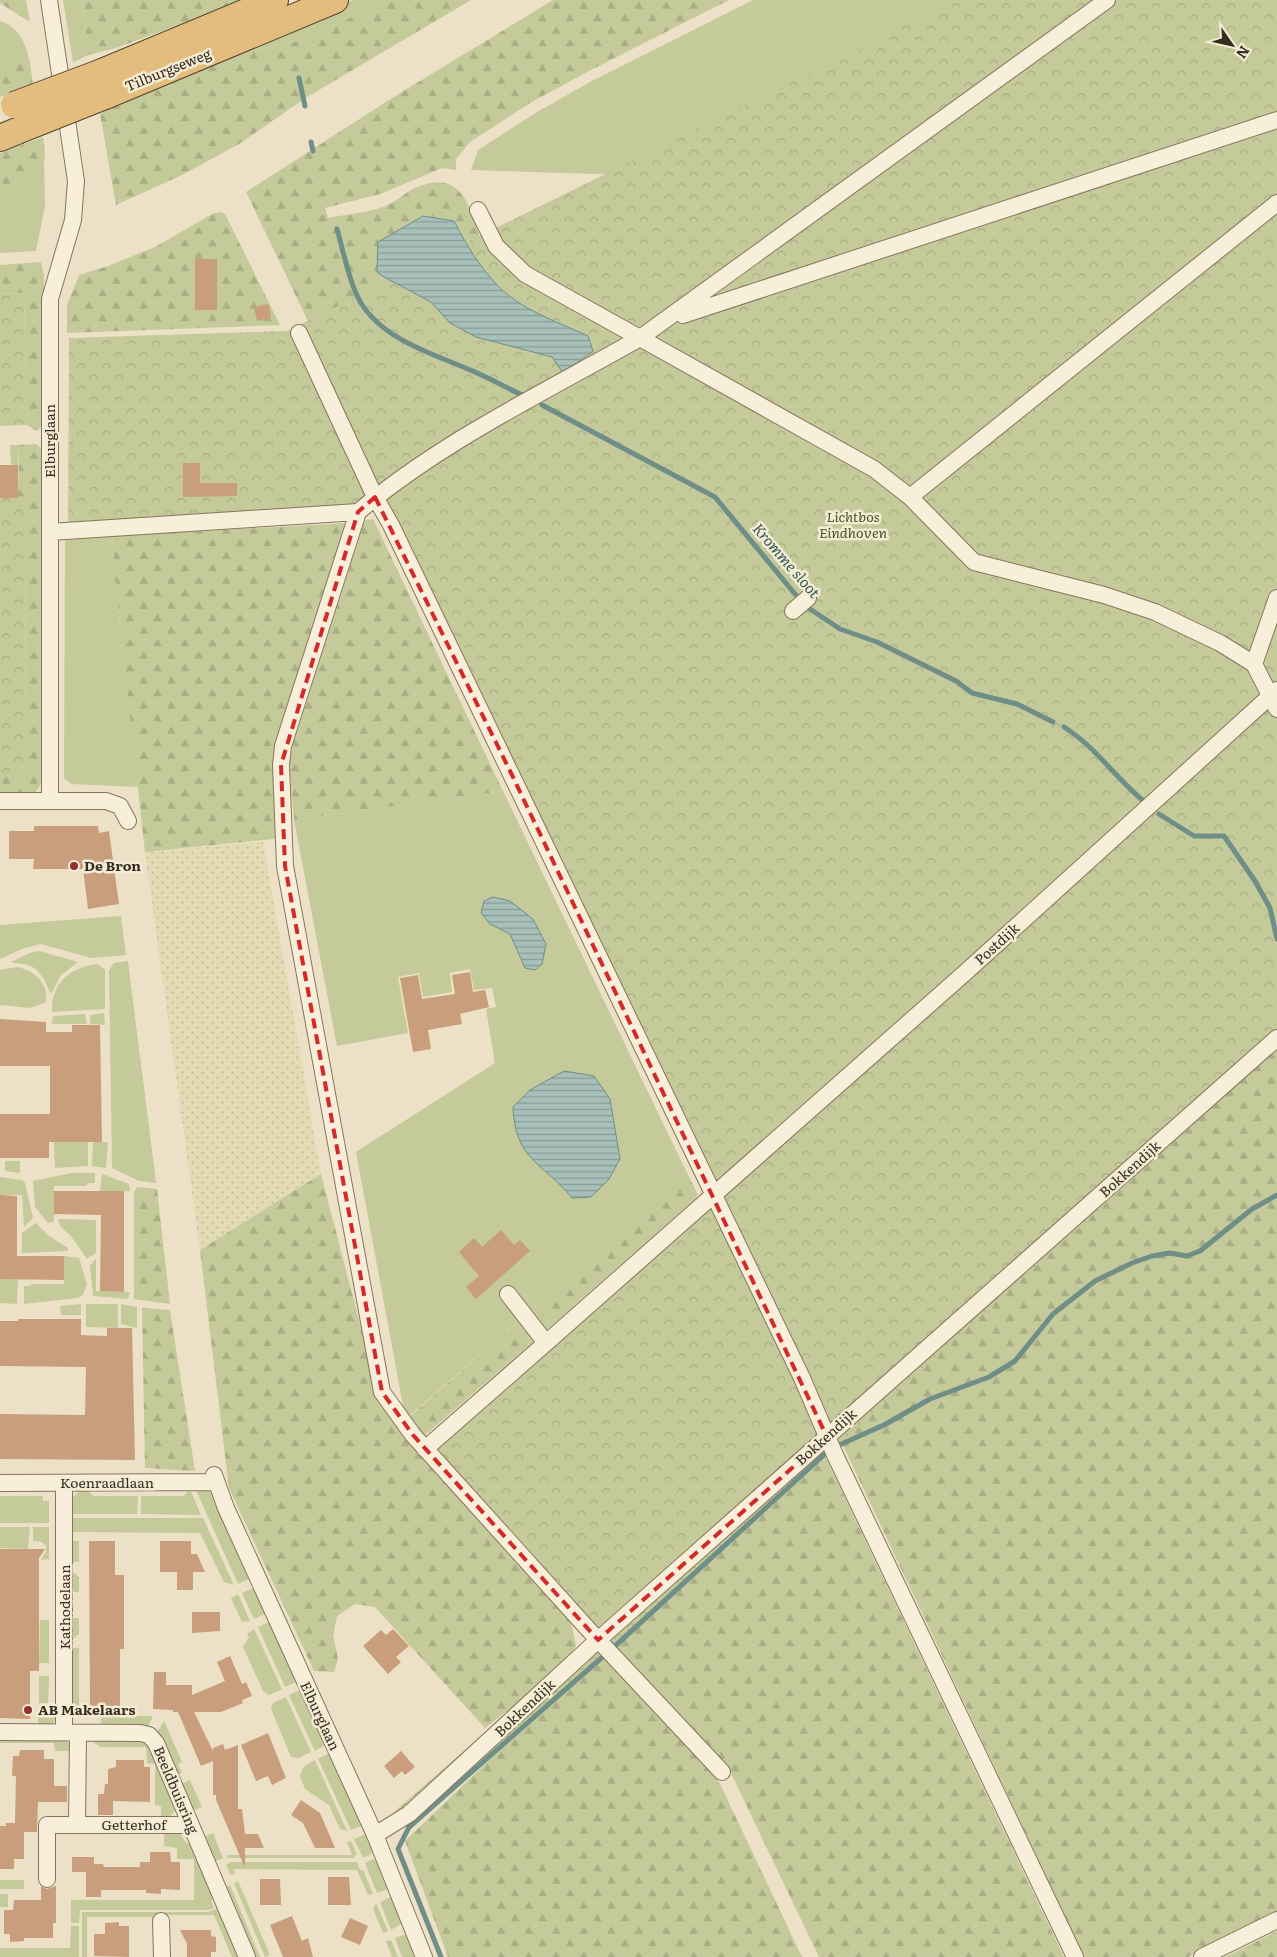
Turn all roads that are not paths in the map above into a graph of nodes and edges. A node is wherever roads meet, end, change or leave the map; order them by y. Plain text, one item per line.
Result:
1 (49, 0) edge
2 (275, 0) edge
3 (335, 0) edge
4 (1107, 0) edge
5 (103, 84) junction
6 (7, 108) edge
7 (1277, 120) edge
8 (9, 135) edge
9 (1277, 203) edge
10 (478, 210) dead end
11 (666, 321) junction
12 (299, 333) dead end
13 (640, 338) junction
14 (910, 497) junction
15 (375, 498) junction
16 (358, 512) junction
17 (50, 532) junction
18 (1277, 598) edge
19 (1254, 664) junction
20 (1275, 699) edge
21 (50, 800) junction
22 (0, 801) edge
23 (128, 821) dead end
24 (1277, 1038) edge
25 (713, 1193) junction
26 (508, 1294) dead end
27 (546, 1343) junction
28 (826, 1437) junction
29 (425, 1449) junction
30 (214, 1479) joint
31 (0, 1483) edge
32 (64, 1483) junction
33 (598, 1640) junction
34 (0, 1732) edge
35 (71, 1732) junction
36 (722, 1772) dead end
37 (77, 1825) junction
38 (191, 1825) junction
39 (375, 1835) junction
40 (47, 1879) dead end
41 (1277, 1920) edge
42 (161, 1921) dead end
43 (162, 1957) edge
44 (247, 1957) edge
45 (424, 1957) edge
46 (1075, 1957) edge
47 (1202, 1957) edge

1 - 17 street, Elburglaan
2 - 5 highway, Tilburgseweg
3 - 5 highway, Tilburgseweg
4 - 11 street
5 - 6 highway, Tilburgseweg, bridge
5 - 8 highway, Tilburgseweg, bridge
7 - 11 street
9 - 14 street
10 - 13 street
11 - 13 street
12 - 15 street
13 - 14 street
13 - 15 street
14 - 19 street
15 - 16 street
15 - 25 street
16 - 17 street
16 - 29 street
17 - 21 street, Elburglaan
18 - 19 street
19 - 20 street
20 - 25 street, Postdijk
21 - 22 street
21 - 23 street
24 - 28 street, Bokkendijk
25 - 27 street, Postdijk
25 - 28 street
26 - 27 street
27 - 29 street, Postdijk
28 - 33 street, Bokkendijk
28 - 46 street
29 - 33 street
30 - 32 street, Koenraadlaan
30 - 39 street, Elburglaan
31 - 32 street, Koenraadlaan
32 - 35 street, Kathodelaan
33 - 36 street
33 - 39 street, Bokkendijk
34 - 35 street, Beeldbuisring
35 - 37 street
35 - 38 street, Beeldbuisring
37 - 38 street, Getterhof
37 - 40 street, Getterhof
38 - 44 street, Beeldbuisring
39 - 45 street, Elburglaan
41 - 47 street
42 - 43 street

